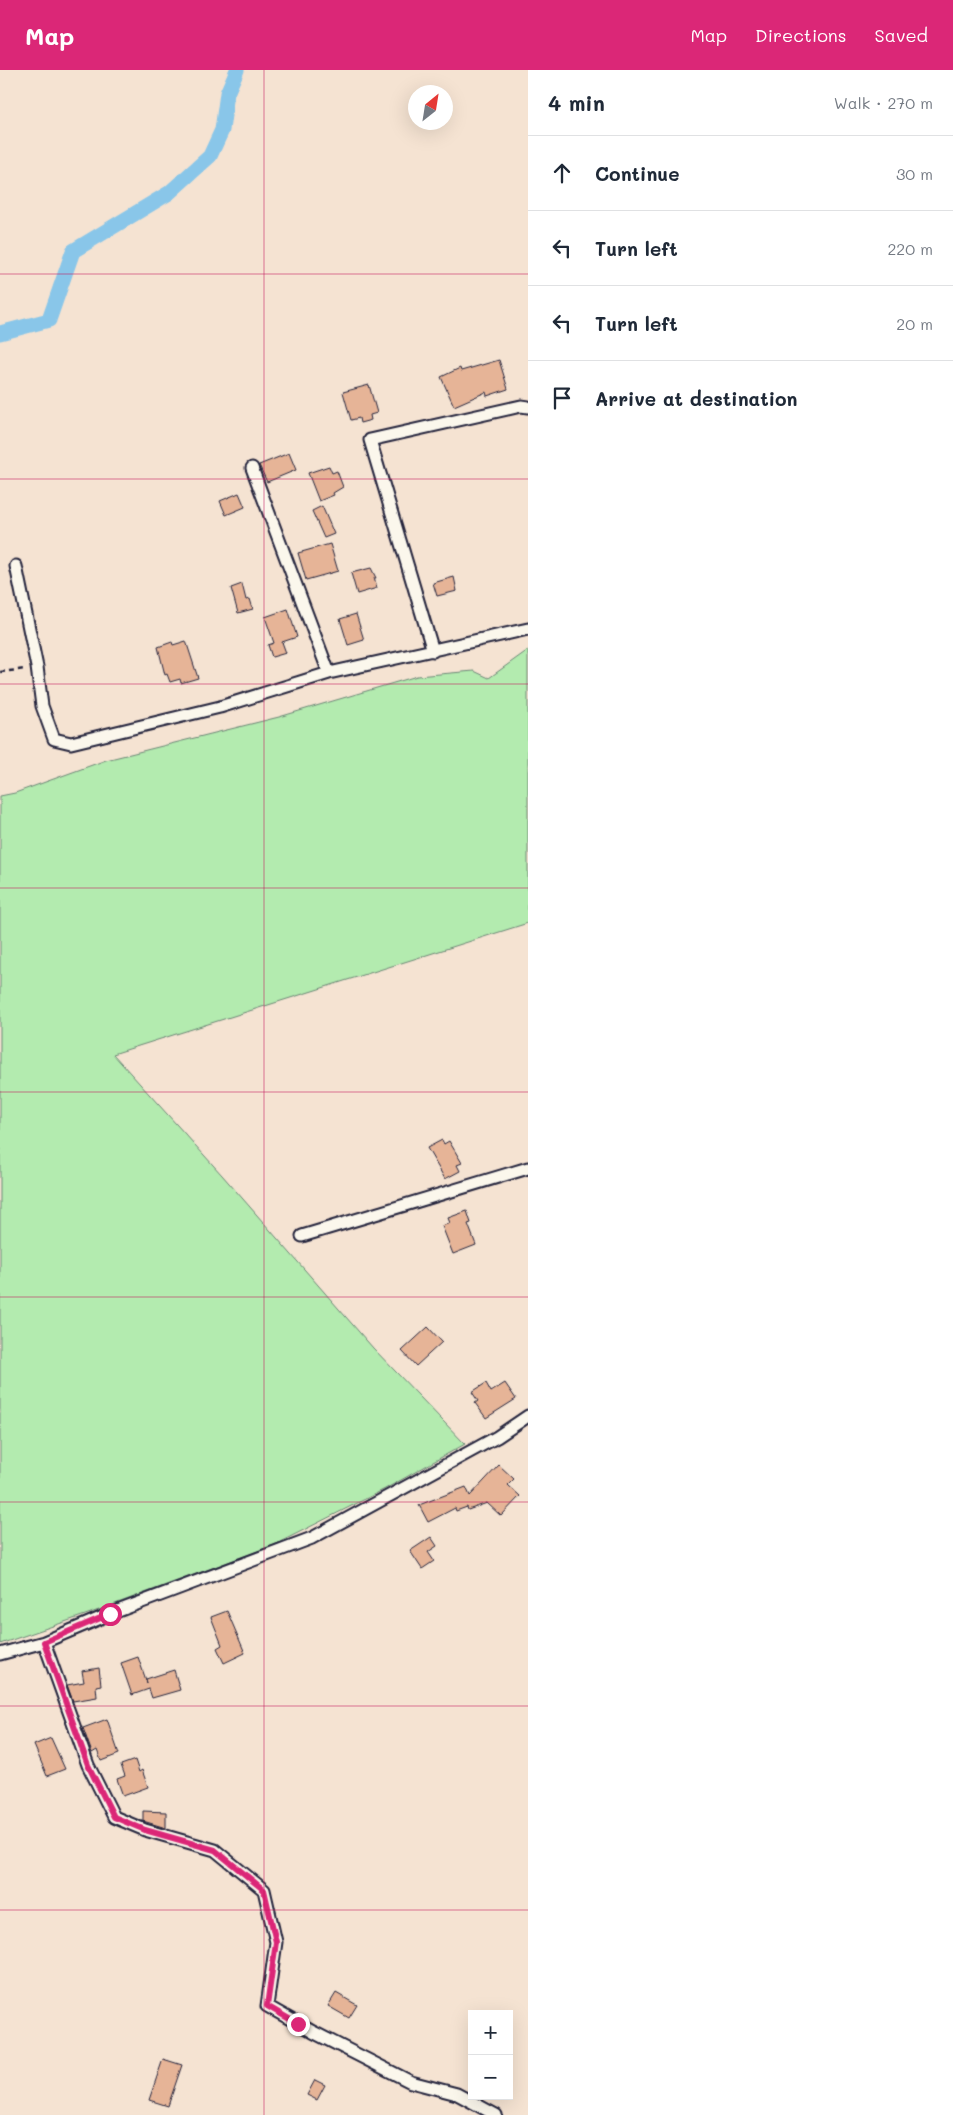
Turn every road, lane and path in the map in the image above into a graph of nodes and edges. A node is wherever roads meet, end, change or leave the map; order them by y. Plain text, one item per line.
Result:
1 (528, 407) edge
2 (252, 468) dead end
3 (16, 566) dead end
4 (528, 629) edge
5 (433, 651) junction
6 (38, 668) junction
7 (0, 672) edge
8 (329, 673) junction
9 (528, 1168) edge
10 (302, 1236) dead end
11 (528, 1416) edge
12 (44, 1642) junction
13 (0, 1654) edge
14 (496, 2115) edge

1 - 5 street
2 - 8 street
3 - 6 street
4 - 5 street
5 - 8 street
6 - 7 path
6 - 8 street
9 - 10 street
11 - 12 street
12 - 13 street
12 - 14 street

